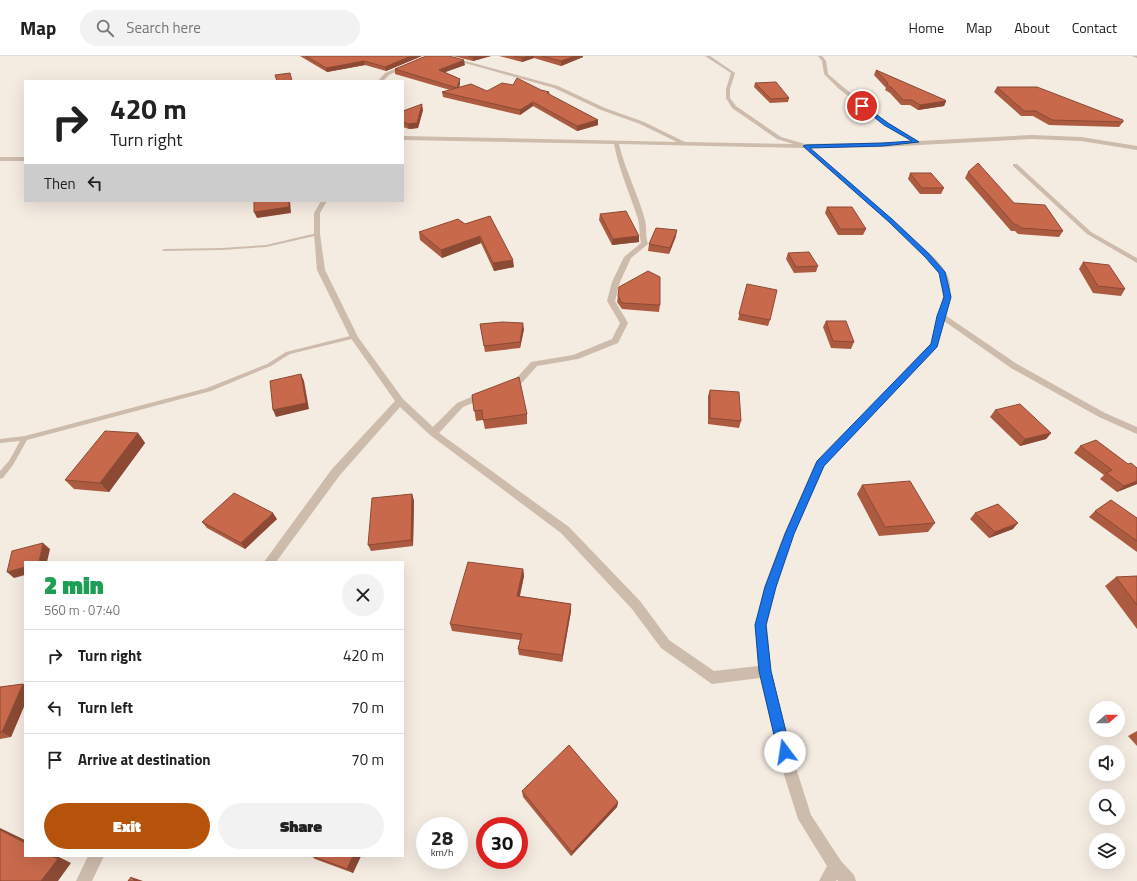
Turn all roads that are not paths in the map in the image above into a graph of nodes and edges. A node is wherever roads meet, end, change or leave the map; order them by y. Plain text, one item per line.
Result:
1 (430, 56) edge
2 (442, 56) edge
3 (707, 56) edge
4 (820, 56) edge
5 (1134, 56) edge
6 (1137, 57) edge
7 (381, 80) edge
8 (404, 138) edge
9 (616, 142) junction
10 (917, 142) junction
11 (685, 144) junction
12 (806, 146) junction
13 (1137, 148) edge
14 (0, 159) edge
15 (24, 159) edge
16 (1015, 165) dead end
17 (323, 202) edge
18 (317, 234) junction
19 (164, 250) dead end
20 (1137, 261) edge
21 (940, 316) junction
22 (354, 337) junction
23 (400, 400) junction
24 (1137, 431) edge
25 (433, 432) junction
26 (24, 438) junction
27 (0, 441) edge
28 (0, 476) edge
29 (271, 561) edge
30 (765, 671) junction
31 (96, 857) edge
32 (836, 866) junction
33 (84, 881) edge
34 (827, 881) edge
35 (848, 881) edge

1 - 7 street
2 - 11 street
3 - 12 street
4 - 10 street
5 - 6 street
8 - 9 street
9 - 11 street
9 - 25 street
10 - 12 street
10 - 13 street
11 - 12 street
12 - 21 street
14 - 15 street
16 - 20 street
17 - 18 street
18 - 19 lane
18 - 22 street
21 - 24 street
21 - 30 street
22 - 23 street
22 - 26 lane
23 - 25 street
23 - 29 street
25 - 30 street
26 - 27 lane
26 - 28 lane
30 - 32 street
31 - 33 street
32 - 34 street
32 - 35 street

